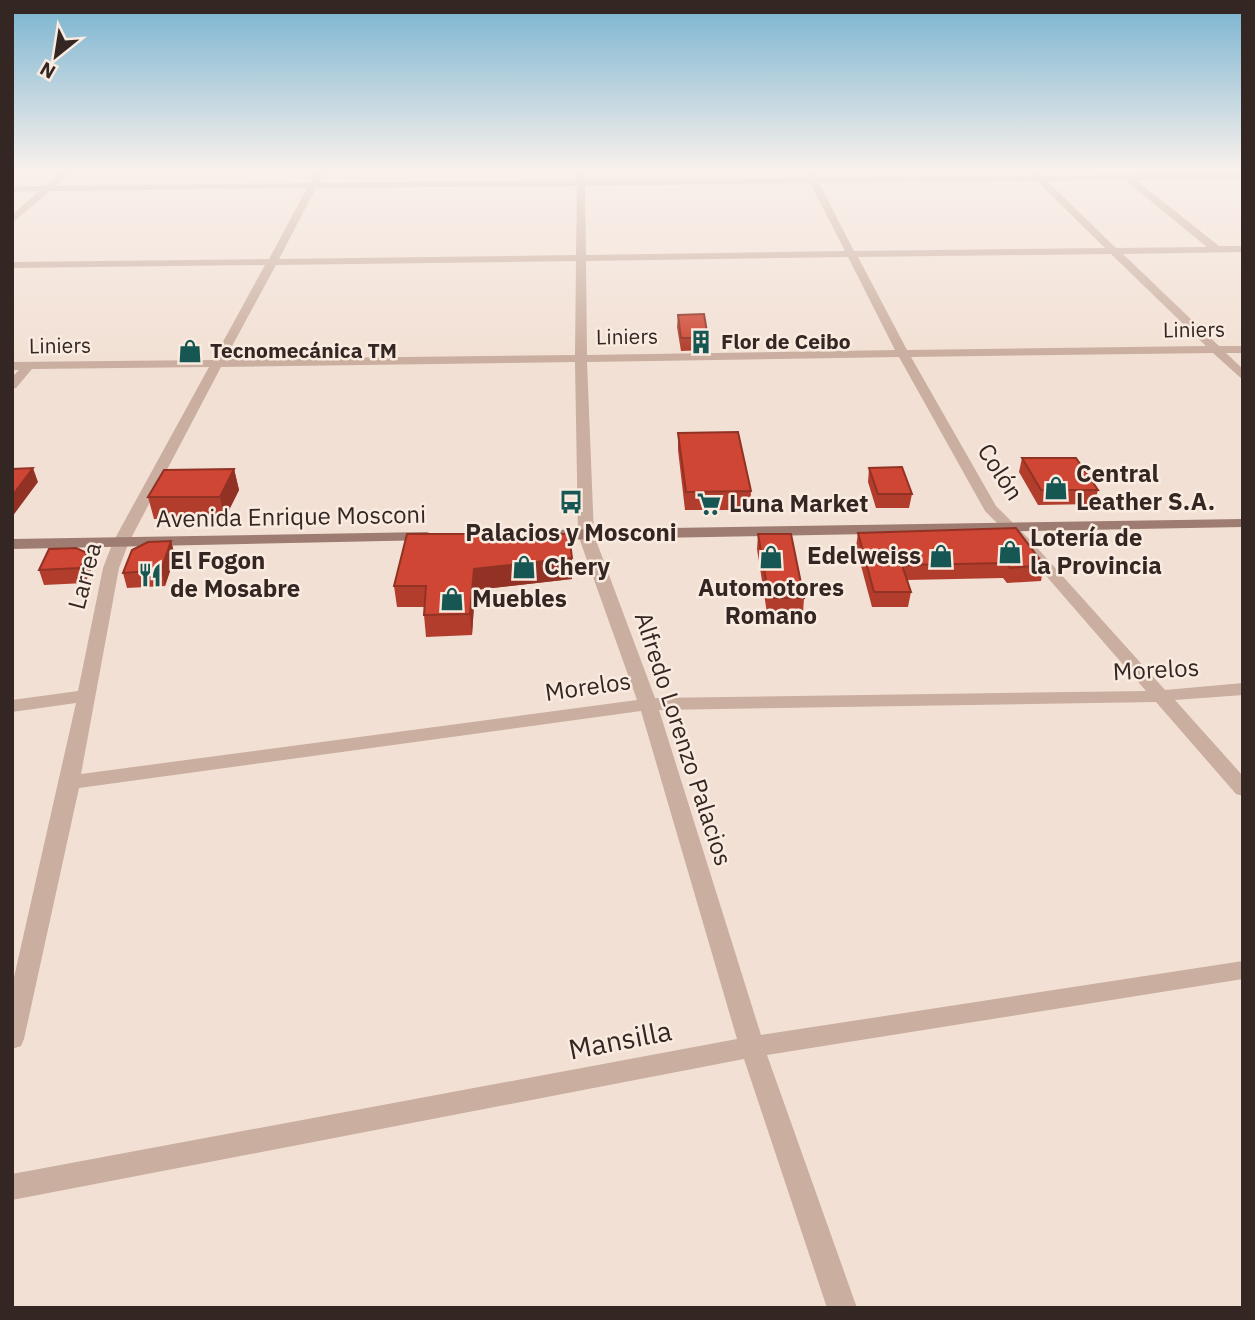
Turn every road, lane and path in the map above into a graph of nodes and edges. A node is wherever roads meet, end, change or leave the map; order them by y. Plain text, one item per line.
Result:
1 (288, 231) edge
2 (583, 231) edge
3 (838, 231) edge
4 (1093, 231) edge
5 (1193, 231) edge
6 (1216, 249) junction
7 (1243, 249) edge
8 (1113, 251) junction
9 (851, 255) junction
10 (583, 258) junction
11 (270, 262) junction
12 (12, 265) edge
13 (1215, 349) junction
14 (1243, 349) edge
15 (902, 352) junction
16 (581, 357) junction
17 (216, 363) junction
18 (12, 366) edge
19 (28, 366) junction
20 (1243, 376) edge
21 (12, 385) edge
22 (1243, 523) edge
23 (1007, 526) junction
24 (586, 535) junction
25 (532, 536) edge
26 (437, 537) edge
27 (121, 542) junction
28 (12, 544) edge
29 (1243, 689) edge
30 (85, 696) junction
31 (1159, 696) junction
32 (648, 704) junction
33 (12, 706) edge
34 (69, 782) junction
35 (1243, 789) edge
36 (1243, 970) edge
37 (12, 1039) edge
38 (752, 1047) junction
39 (12, 1187) edge
40 (842, 1308) edge

1 - 11 street, Larrea
2 - 10 street, Alfredo Lorenzo Palacios
3 - 9 street, Colón
4 - 8 street
5 - 6 street
6 - 7 street
6 - 8 street
8 - 9 street
8 - 13 street
9 - 10 street
9 - 15 street, Colón
10 - 11 street
10 - 16 street, Alfredo Lorenzo Palacios
11 - 12 street
11 - 17 street, Larrea
13 - 14 street, Liniers
13 - 15 street, Liniers
13 - 20 street
15 - 16 street, Liniers
15 - 23 street, Colón
16 - 17 street, Liniers
16 - 24 street, Alfredo Lorenzo Palacios
17 - 19 street, Liniers
17 - 27 street, Larrea
18 - 19 street, Liniers
19 - 21 street
22 - 23 main road
23 - 24 main road
23 - 31 street, Colón
24 - 25 main road
24 - 32 street, Alfredo Lorenzo Palacios
26 - 27 main road, Avenida Enrique Mosconi
27 - 28 main road, Avenida Enrique Mosconi
27 - 30 street, Larrea
29 - 31 street, Morelos
30 - 33 street
30 - 34 street, Larrea
31 - 32 street, Morelos
31 - 35 street, Colón
32 - 34 street, Morelos
32 - 38 street, Alfredo Lorenzo Palacios
34 - 37 street, Larrea
36 - 38 street, Mansilla
38 - 39 street, Mansilla
38 - 40 street, Alfredo Lorenzo Palacios

